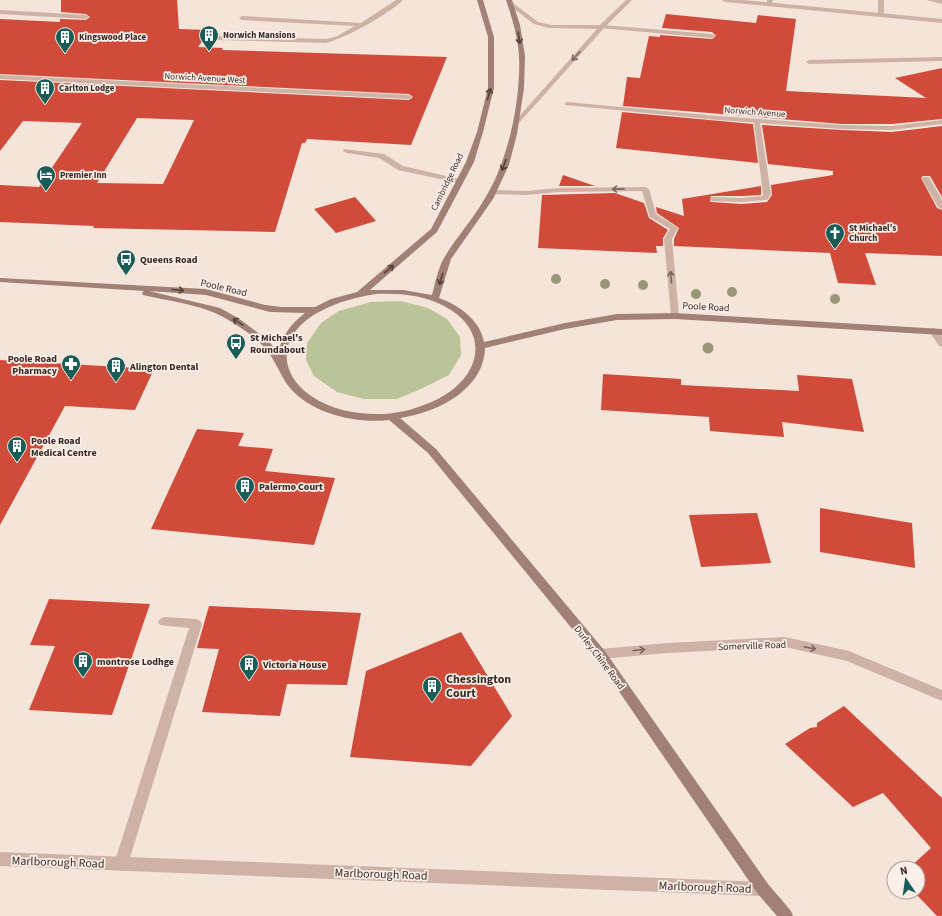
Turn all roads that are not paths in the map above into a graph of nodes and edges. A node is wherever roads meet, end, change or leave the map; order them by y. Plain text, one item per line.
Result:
1 (400, 0) edge
2 (480, 0) edge
3 (629, 0) edge
4 (725, 0) edge
5 (882, 0) edge
6 (930, 0) edge
7 (510, 2) edge
8 (769, 2) edge
9 (942, 2) edge
10 (0, 12) edge
11 (880, 15) junction
12 (86, 17) dead end
13 (242, 18) dead end
14 (942, 21) edge
15 (362, 25) junction
16 (602, 27) junction
17 (712, 36) dead end
18 (217, 38) dead end
19 (942, 59) edge
20 (809, 62) dead end
21 (0, 77) edge
22 (409, 98) dead end
23 (567, 104) dead end
24 (516, 122) junction
25 (757, 122) junction
26 (940, 124) edge
27 (347, 151) dead end
28 (926, 179) dead end
29 (459, 181) junction
30 (492, 192) junction
31 (714, 199) dead end
32 (942, 207) edge
33 (0, 280) edge
34 (125, 288) junction
35 (360, 294) junction
36 (435, 299) junction
37 (317, 309) junction
38 (675, 316) junction
39 (938, 332) edge
40 (942, 344) edge
41 (480, 346) junction
42 (284, 369) junction
43 (391, 416) junction
44 (164, 622) dead end
45 (600, 654) junction
46 (942, 696) edge
47 (0, 859) edge
48 (122, 864) junction
49 (763, 889) junction
50 (786, 916) edge

1 - 15 street
29 -> 2 main road, Cambridge Road
3 - 16 street
4 - 8 street
5 - 11 street
6 - 9 street
7 - 16 street
7 -> 24 main road
8 - 11 street
10 - 12 street
11 - 14 street
13 - 15 street
15 - 18 street
16 - 17 street
16 -> 24 street
19 - 20 street
21 - 22 street, Norwich Avenue West
23 - 25 street, Norwich Avenue
24 -> 30 main road
25 - 26 street, Norwich Avenue
25 - 31 street
27 - 29 street
28 - 32 street
35 -> 29 main road, Cambridge Road
30 -> 36 main road
38 -> 30 street
33 - 34 main road, Poole Road
34 -> 37 main road, Poole Road
42 -> 34 main road, Poole Road
35 - 36 main road
35 - 37 main road
36 - 41 main road
37 - 42 main road
38 - 39 main road, Poole Road
38 - 41 main road, Poole Road
39 - 40 street
41 - 43 main road
42 - 43 main road
43 - 45 main road, Durley Chine Road
44 - 48 street
45 -> 46 street, Somerville Road
45 - 49 main road, Durley Chine Road
47 - 48 street, Marlborough Road
48 - 49 street, Marlborough Road
49 - 50 main road, Durley Chine Road

